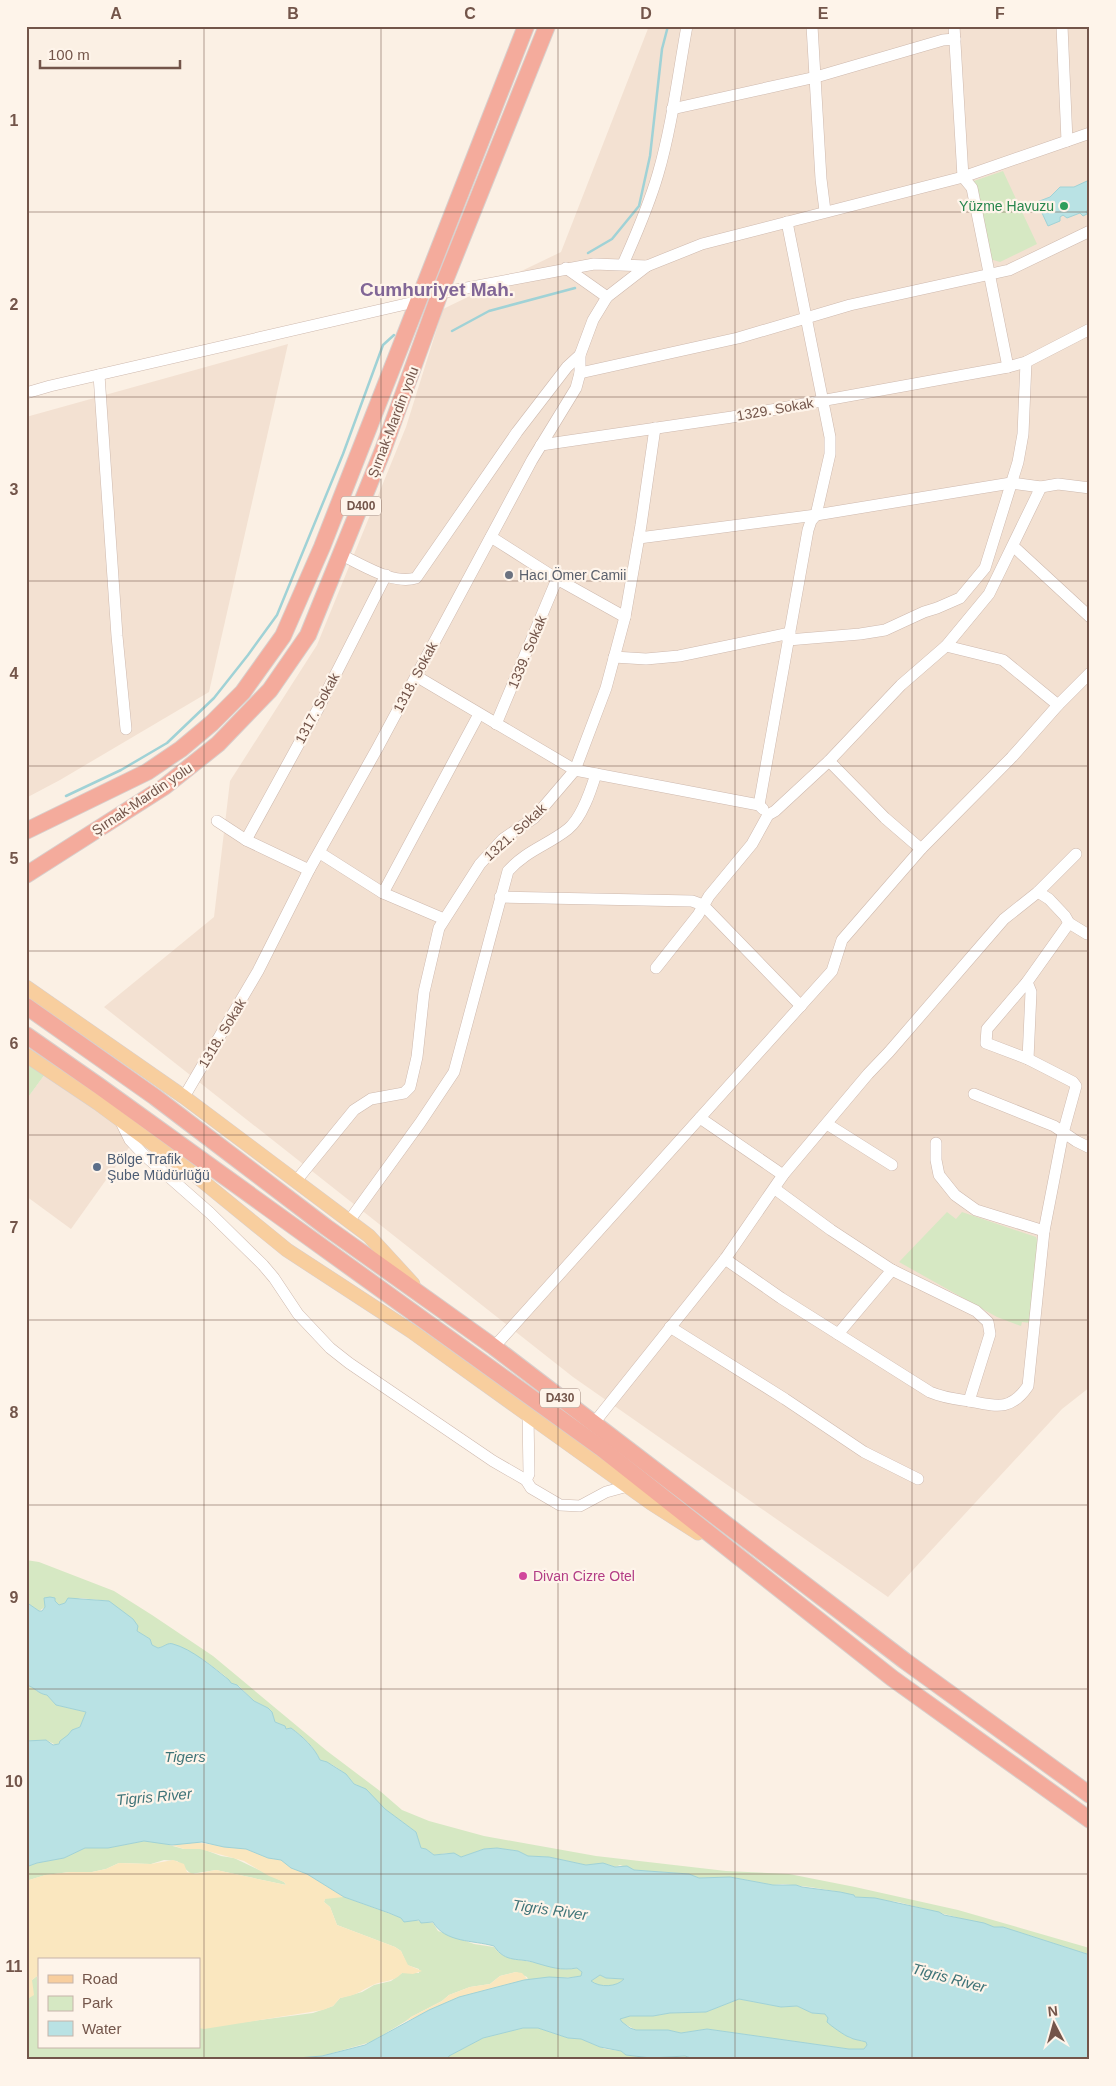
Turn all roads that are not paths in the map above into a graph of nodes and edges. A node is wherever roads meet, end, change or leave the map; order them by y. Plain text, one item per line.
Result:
1 (526, 26) edge
2 (547, 26) edge
3 (687, 26) edge
4 (812, 26) edge
5 (954, 26) edge
6 (1062, 26) edge
7 (955, 39) junction
8 (816, 77) junction
9 (672, 109) junction
10 (1090, 134) edge
11 (1067, 141) junction
12 (964, 177) junction
13 (825, 211) junction
14 (787, 222) junction
15 (1090, 231) edge
16 (623, 264) junction
17 (647, 266) junction
18 (566, 268) junction
19 (988, 274) junction
20 (440, 294) junction
21 (607, 297) junction
22 (420, 302) junction
23 (806, 318) junction
24 (1090, 329) edge
25 (580, 355) junction
26 (1026, 362) junction
27 (1008, 367) junction
28 (580, 373) junction
29 (99, 375) junction
30 (26, 393) edge
31 (824, 400) junction
32 (655, 428) junction
33 (541, 445) junction
34 (1011, 483) junction
35 (1041, 487) junction
36 (1090, 488) edge
37 (816, 515) junction
38 (491, 537) junction
39 (639, 538) junction
40 (1012, 546) junction
41 (341, 555) junction
42 (386, 575) junction
43 (557, 579) junction
44 (625, 617) junction
45 (1090, 617) edge
46 (789, 637) junction
47 (946, 646) junction
48 (614, 657) junction
49 (1090, 673) edge
50 (416, 676) junction
51 (1058, 705) junction
52 (479, 714) junction
53 (496, 724) junction
54 (126, 729) dead end
55 (829, 761) junction
56 (576, 770) junction
57 (596, 774) junction
58 (759, 804) junction
59 (768, 815) junction
60 (218, 821) dead end
61 (26, 832) edge
62 (246, 840) junction
63 (921, 849) junction
64 (320, 853) junction
65 (1076, 854) dead end
66 (309, 870) junction
67 (26, 875) edge
68 (1038, 892) junction
69 (383, 893) junction
70 (500, 897) junction
71 (703, 905) junction
72 (444, 919) junction
73 (1069, 922) junction
74 (1090, 934) edge
75 (656, 968) dead end
76 (1027, 982) junction
77 (26, 987) edge
78 (26, 1006) edge
79 (801, 1006) junction
80 (26, 1035) edge
81 (26, 1055) edge
82 (1028, 1058) junction
83 (974, 1094) dead end
84 (184, 1097) junction
85 (700, 1118) junction
86 (120, 1120) junction
87 (827, 1124) junction
88 (1064, 1133) junction
89 (936, 1143) dead end
90 (1090, 1148) edge
91 (892, 1165) dead end
92 (783, 1175) junction
93 (296, 1181) junction
94 (775, 1189) junction
95 (349, 1221) junction
96 (1044, 1230) junction
97 (725, 1259) junction
98 (892, 1270) junction
99 (426, 1297) junction
100 (670, 1327) junction
101 (838, 1334) junction
102 (494, 1346) junction
103 (969, 1402) junction
104 (528, 1415) junction
105 (594, 1424) junction
106 (918, 1479) dead end
107 (526, 1480) junction
108 (628, 1486) junction
109 (751, 1567) junction
110 (1090, 1795) edge
111 (1090, 1820) edge

1 - 22 highway, Şırnak-Mardin yolu / D400
2 - 20 highway, Şırnak-Mardin yolu / D400
3 - 9 street
4 - 8 street
5 - 7 street
6 - 11 street
7 - 8 street
7 - 12 street
8 - 9 street
8 - 13 street
9 - 16 street
10 - 11 street
11 - 12 street
12 - 13 street
12 - 19 street
13 - 14 street
14 - 17 street
14 - 23 street
15 - 19 street
16 - 17 street
16 - 18 street
17 - 21 street, 1318. Sokak
18 - 20 street
18 - 21 street
19 - 23 street
19 - 27 street
20 - 41 highway, Şırnak-Mardin yolu / D400
21 - 25 street, 1318. Sokak
22 - 29 street
22 - 61 highway, Şırnak-Mardin yolu / D400
23 - 28 street
23 - 31 street
24 - 26 street, 1329. Sokak
25 - 28 street, 1318. Sokak
25 - 42 street
26 - 27 street, 1329. Sokak
26 - 34 street
27 - 31 street, 1329. Sokak
28 - 33 street, 1318. Sokak
29 - 30 street
29 - 54 street
31 - 32 street, 1329. Sokak
31 - 37 street
32 - 33 street, 1329. Sokak
32 - 39 street, 1321. Sokak
33 - 38 street, 1318. Sokak
34 - 35 street
34 - 37 street
34 - 46 street
35 - 36 street
35 - 40 street
37 - 39 street
37 - 46 street
38 - 43 street
38 - 50 street, 1318. Sokak
39 - 44 street, 1321. Sokak
40 - 45 street
40 - 47 street
41 - 42 street
41 - 67 highway, Şırnak-Mardin yolu / D400
42 - 62 street, 1317. Sokak
43 - 44 street
43 - 53 street, 1339. Sokak
44 - 48 street, 1321. Sokak
46 - 48 street
46 - 58 street
47 - 51 street
47 - 55 street
48 - 56 street, 1321. Sokak
49 - 51 street
50 - 52 street
50 - 64 street, 1318. Sokak
51 - 63 street
52 - 53 street
52 - 69 street
53 - 56 street
55 - 59 street
55 - 63 street
56 - 57 street
56 - 72 street, 1321. Sokak
57 - 58 street
57 - 70 street
58 - 59 street
59 - 71 street
60 - 62 street
62 - 66 street
63 - 79 street
64 - 66 street, 1318. Sokak
64 - 69 street
65 - 68 street
66 - 84 street, 1318. Sokak
68 - 73 street
68 - 87 street
69 - 72 street
70 - 71 street
70 - 95 street
71 - 75 street
71 - 79 street
72 - 93 street, 1321. Sokak
73 - 74 street
73 - 76 street
76 - 82 street
76 - 82 street
77 - 84 main road
78 - 99 highway, D430
79 - 85 street
80 - 109 highway, D430
81 - 86 main road
82 - 88 street
83 - 88 street
84 - 93 main road
85 - 92 street
85 - 102 street
86 - 104 main road
86 - 107 street
87 - 91 street
87 - 92 street
88 - 90 street
88 - 96 street
89 - 96 street
92 - 94 street
93 - 95 main road
94 - 97 street
94 - 98 street
95 - 99 main road
96 - 103 street
97 - 100 street
97 - 101 street
98 - 101 street
98 - 103 street
99 - 102 highway, D430
100 - 105 street
100 - 106 street
101 - 103 street
102 - 105 highway, D430
104 - 107 street
104 - 108 main road
105 - 110 highway, D430
107 - 108 street
108 - 109 main road
109 - 111 highway, D430

